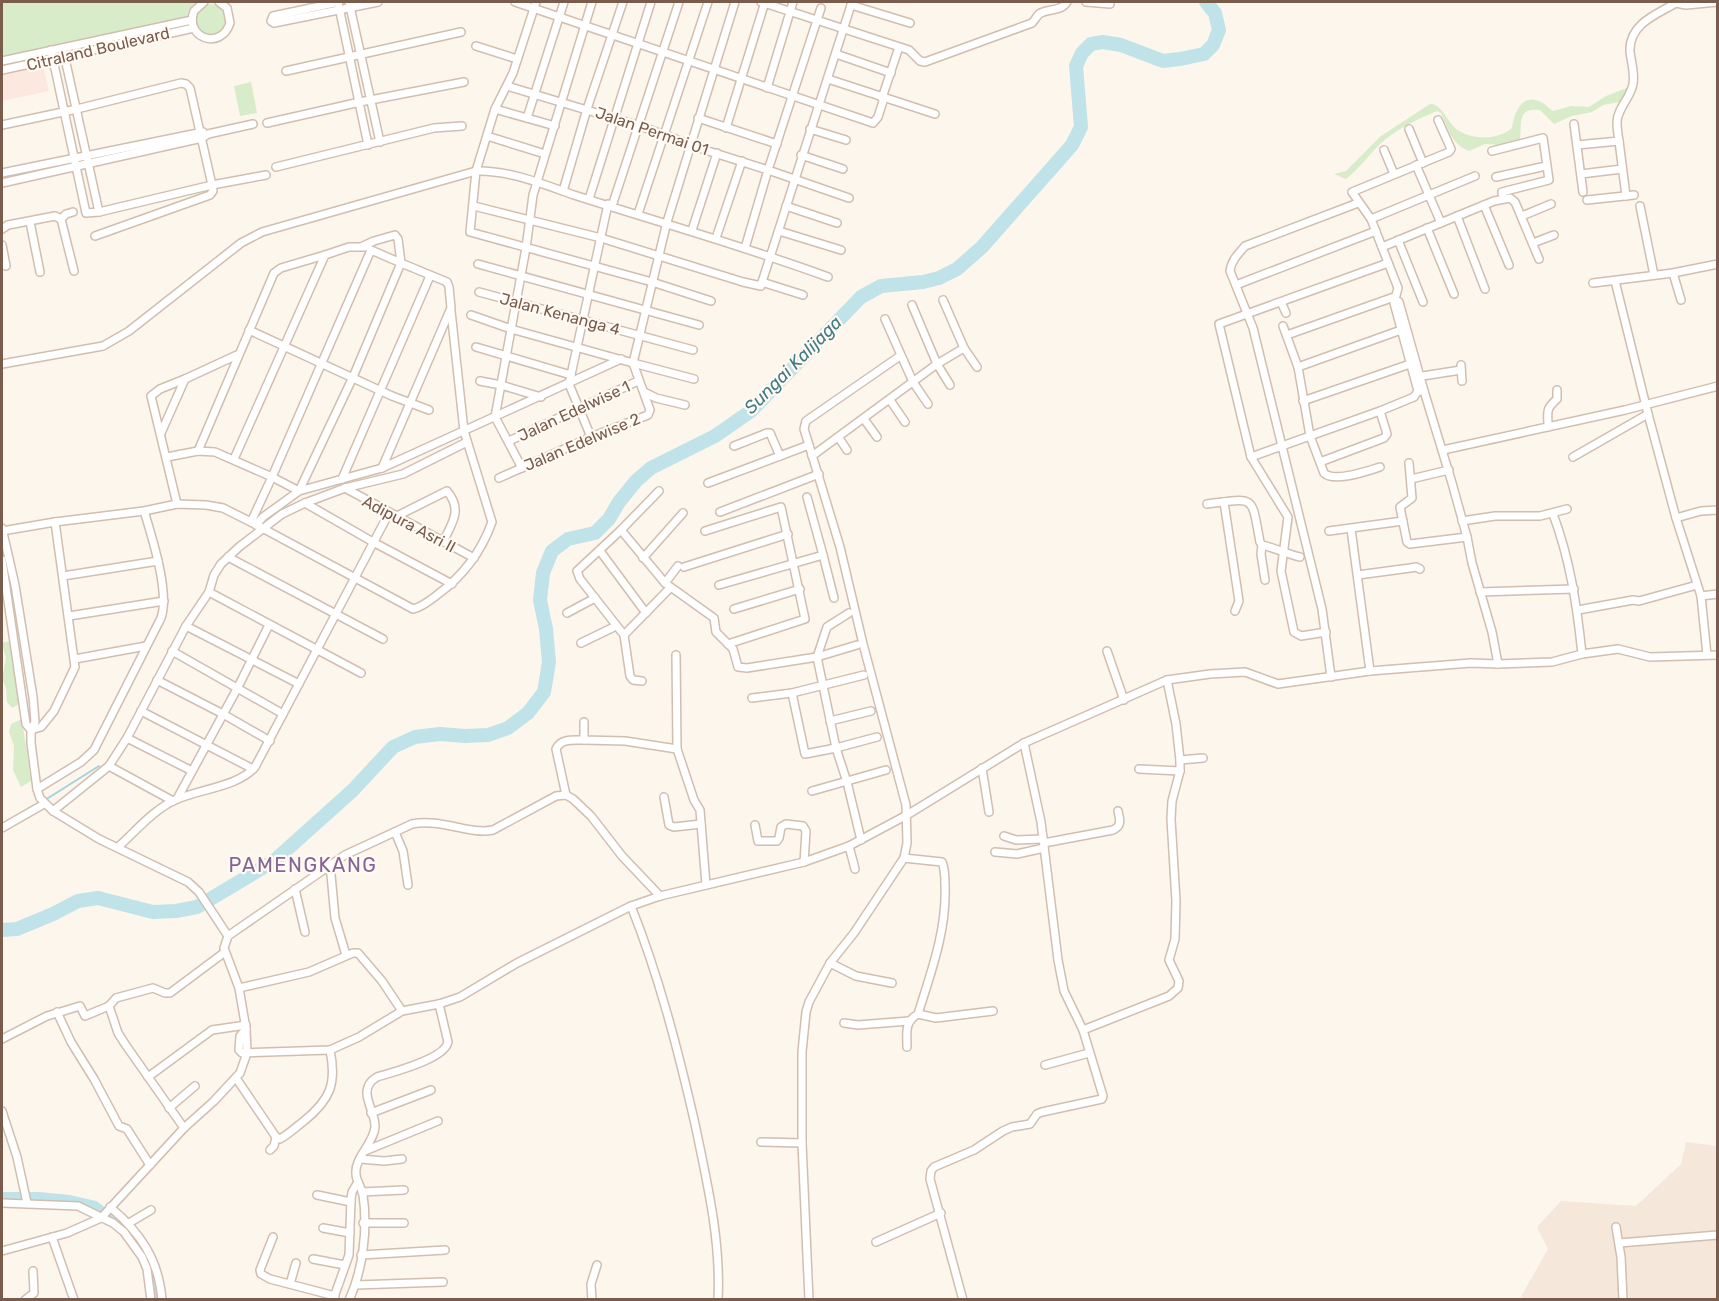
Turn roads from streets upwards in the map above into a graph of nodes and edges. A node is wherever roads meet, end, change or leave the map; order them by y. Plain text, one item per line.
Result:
1 (204, 2) edge
2 (222, 2) edge
3 (338, 2) edge
4 (378, 2) edge
5 (515, 2) edge
6 (564, 2) edge
7 (592, 2) edge
8 (622, 2) edge
9 (651, 2) edge
10 (679, 2) edge
11 (708, 2) edge
12 (735, 2) edge
13 (764, 2) edge
14 (793, 2) edge
15 (1067, 2) edge
16 (1086, 2) edge
17 (1718, 2) edge
18 (852, 3) edge
19 (1110, 4) dead end
20 (349, 5) edge
21 (535, 5) edge
22 (821, 9) dead end
23 (339, 10) junction
24 (790, 11) junction
25 (559, 17) junction
26 (192, 20) junction
27 (817, 20) junction
28 (910, 23) dead end
29 (584, 26) junction
30 (194, 28) junction
31 (844, 29) junction
32 (462, 32) dead end
33 (611, 35) junction
34 (638, 44) junction
35 (476, 45) dead end
36 (899, 46) junction
37 (63, 48) junction
38 (51, 50) junction
39 (663, 52) junction
40 (362, 54) junction
41 (836, 54) junction
42 (64, 56) junction
43 (350, 57) junction
44 (53, 59) junction
45 (517, 59) junction
46 (2, 61) edge
47 (689, 61) junction
48 (713, 69) junction
49 (2, 70) edge
50 (286, 71) dead end
51 (891, 73) junction
52 (742, 79) junction
53 (828, 80) junction
54 (464, 82) dead end
55 (507, 86) junction
56 (766, 88) junction
57 (535, 95) junction
58 (792, 96) junction
59 (883, 98) junction
60 (372, 100) junction
61 (360, 102) junction
62 (562, 103) junction
63 (819, 105) junction
64 (77, 109) junction
65 (587, 109) junction
66 (495, 110) junction
67 (65, 111) junction
68 (935, 114) dead end
69 (527, 118) junction
70 (614, 118) junction
71 (698, 118) junction
72 (1438, 120) dead end
73 (267, 123) dead end
74 (2, 124) edge
75 (253, 124) dead end
76 (1574, 124) dead end
77 (462, 126) dead end
78 (555, 126) junction
79 (640, 126) junction
80 (726, 128) junction
81 (810, 129) junction
82 (1409, 129) dead end
83 (203, 134) junction
84 (665, 134) junction
85 (487, 136) junction
86 (846, 140) dead end
87 (1619, 141) junction
88 (380, 142) junction
89 (690, 143) junction
90 (777, 144) junction
91 (368, 145) junction
92 (1577, 145) junction
93 (1384, 150) dead end
94 (1492, 151) dead end
95 (717, 153) junction
96 (87, 154) junction
97 (545, 154) junction
98 (801, 155) junction
99 (74, 157) junction
100 (742, 161) junction
101 (89, 163) junction
102 (1419, 164) junction
103 (1546, 166) junction
104 (75, 167) junction
105 (276, 167) dead end
106 (843, 169) dead end
107 (1622, 169) junction
108 (768, 170) junction
109 (476, 171) junction
110 (2, 173) edge
111 (1394, 174) junction
112 (1581, 174) junction
113 (266, 175) dead end
114 (1475, 176) dead end
115 (1497, 177) dead end
116 (794, 179) junction
117 (536, 182) junction
118 (2, 183) edge
119 (212, 185) junction
120 (563, 191) junction
121 (1583, 192) dead end
122 (1429, 194) junction
123 (1634, 195) dead end
124 (1626, 196) junction
125 (849, 198) dead end
126 (589, 199) junction
127 (1503, 199) junction
128 (1587, 200) dead end
129 (150, 201) junction
130 (1358, 203) junction
131 (1551, 204) dead end
132 (610, 205) junction
133 (1484, 205) junction
134 (474, 206) junction
135 (786, 206) junction
136 (1640, 206) dead end
137 (73, 212) dead end
138 (99, 212) junction
139 (153, 214) junction
140 (638, 214) junction
141 (1457, 216) junction
142 (1522, 216) junction
143 (61, 219) junction
144 (1371, 219) junction
145 (530, 220) junction
146 (30, 222) junction
147 (667, 222) junction
148 (837, 223) dead end
149 (1441, 223) junction
150 (1427, 228) junction
151 (2, 229) edge
152 (692, 230) junction
153 (779, 231) junction
154 (1376, 231) junction
155 (1554, 235) dead end
156 (95, 236) dead end
157 (601, 238) junction
158 (717, 238) junction
159 (1398, 240) junction
160 (1533, 243) junction
161 (2, 245) edge
162 (363, 246) junction
163 (1382, 247) junction
164 (526, 248) junction
165 (745, 248) junction
166 (371, 250) junction
167 (841, 250) dead end
168 (658, 254) junction
169 (325, 255) junction
170 (769, 256) junction
171 (1539, 259) dead end
172 (401, 263) junction
173 (1388, 263) junction
174 (478, 264) dead end
175 (1718, 264) edge
176 (1509, 265) dead end
177 (6, 266) dead end
178 (595, 266) junction
179 (74, 271) dead end
180 (40, 272) dead end
181 (1673, 273) junction
182 (1654, 275) junction
183 (430, 276) junction
184 (521, 276) junction
185 (828, 277) dead end
186 (1615, 281) junction
187 (652, 282) junction
188 (762, 282) junction
189 (1593, 283) dead end
190 (1236, 285) junction
191 (1485, 289) dead end
192 (479, 292) dead end
193 (588, 293) junction
194 (1454, 294) dead end
195 (803, 295) dead end
196 (1395, 298) junction
197 (943, 300) dead end
198 (1681, 300) dead end
199 (711, 301) dead end
200 (516, 302) junction
201 (1281, 302) junction
202 (1423, 302) dead end
203 (912, 305) dead end
204 (451, 308) junction
205 (646, 309) junction
206 (1286, 313) dead end
207 (1248, 314) junction
208 (471, 315) dead end
209 (582, 319) junction
210 (885, 319) dead end
211 (699, 325) dead end
212 (1284, 326) dead end
213 (511, 329) junction
214 (249, 330) junction
215 (1401, 330) junction
216 (1287, 335) junction
217 (640, 336) junction
218 (284, 345) junction
219 (476, 347) dead end
220 (576, 347) junction
221 (964, 348) junction
222 (693, 350) dead end
223 (237, 355) junction
224 (900, 356) junction
225 (506, 357) junction
226 (621, 359) junction
227 (321, 362) junction
228 (633, 363) junction
229 (2, 364) edge
230 (937, 364) junction
231 (1410, 364) junction
232 (977, 366) dead end
233 (1298, 367) junction
234 (571, 375) junction
235 (353, 377) junction
236 (1417, 377) junction
237 (185, 379) junction
238 (694, 379) dead end
239 (480, 381) dead end
240 (638, 381) junction
241 (1462, 381) dead end
242 (913, 382) junction
243 (569, 384) junction
244 (501, 385) junction
245 (950, 385) dead end
246 (1718, 386) edge
247 (380, 390) junction
248 (1557, 390) dead end
249 (1421, 391) junction
250 (644, 392) junction
251 (541, 396) junction
252 (890, 400) junction
253 (1303, 401) junction
254 (410, 403) junction
255 (928, 404) dead end
256 (1645, 404) junction
257 (685, 405) dead end
258 (578, 408) junction
259 (429, 410) dead end
260 (1380, 411) junction
261 (1648, 414) junction
262 (495, 417) junction
263 (864, 419) junction
264 (904, 422) dead end
265 (1548, 427) junction
266 (464, 431) junction
267 (162, 433) junction
268 (1310, 436) junction
269 (591, 437) junction
270 (877, 437) dead end
271 (839, 438) junction
272 (467, 441) junction
273 (509, 441) junction
274 (808, 445) junction
275 (734, 446) dead end
276 (1281, 446) junction
277 (847, 450) dead end
278 (1443, 450) junction
279 (198, 451) junction
280 (780, 456) junction
281 (812, 456) junction
282 (1573, 456) dead end
283 (167, 457) junction
284 (1251, 457) junction
285 (234, 459) junction
286 (1320, 462) junction
287 (1409, 462) dead end
288 (1380, 467) dead end
289 (382, 468) junction
290 (522, 468) junction
291 (1449, 470) junction
292 (819, 474) junction
293 (272, 477) junction
294 (499, 478) dead end
295 (342, 479) junction
296 (1411, 479) junction
297 (708, 483) dead end
298 (345, 488) junction
299 (659, 490) dead end
300 (299, 491) junction
301 (807, 497) dead end
302 (1224, 502) junction
303 (305, 503) junction
304 (177, 504) junction
305 (1207, 504) dead end
306 (1567, 509) dead end
307 (1718, 510) edge
308 (144, 511) junction
309 (720, 512) dead end
310 (683, 513) dead end
311 (1298, 513) junction
312 (1553, 514) junction
313 (392, 515) junction
314 (1288, 517) junction
315 (1676, 518) junction
316 (1403, 521) junction
317 (1462, 521) junction
318 (55, 522) junction
319 (256, 525) junction
320 (1351, 529) junction
321 (2, 530) edge
322 (621, 530) junction
323 (705, 531) dead end
324 (1329, 531) dead end
325 (788, 534) junction
326 (1467, 537) junction
327 (373, 542) junction
328 (443, 542) junction
329 (1262, 545) junction
330 (600, 551) junction
331 (1283, 553) junction
332 (1308, 554) junction
333 (823, 555) junction
334 (228, 557) junction
335 (1300, 557) junction
336 (474, 558) junction
337 (643, 558) junction
338 (2, 560) edge
339 (158, 561) junction
340 (794, 563) junction
341 (1281, 563) junction
342 (1420, 569) dead end
343 (63, 576) junction
344 (1358, 576) junction
345 (354, 578) junction
346 (1265, 580) dead end
347 (452, 584) junction
348 (719, 585) dead end
349 (1697, 585) junction
350 (667, 586) junction
351 (800, 589) junction
352 (1574, 590) junction
353 (209, 592) junction
354 (1480, 592) junction
355 (1718, 594) edge
356 (1701, 596) junction
357 (595, 598) junction
358 (834, 598) dead end
359 (164, 601) junction
360 (734, 609) dead end
361 (1578, 610) junction
362 (1235, 611) dead end
363 (567, 613) dead end
364 (646, 613) junction
365 (849, 613) dead end
366 (336, 614) junction
367 (69, 616) junction
368 (269, 625) junction
369 (186, 626) junction
370 (616, 626) junction
371 (1326, 632) junction
372 (624, 635) junction
373 (383, 639) dead end
374 (581, 643) dead end
375 (729, 644) junction
376 (857, 645) dead end
377 (146, 646) junction
378 (317, 650) junction
379 (172, 651) junction
380 (1107, 651) dead end
381 (676, 654) dead end
382 (1582, 654) junction
383 (1707, 654) junction
384 (1718, 655) edge
385 (817, 657) junction
386 (252, 658) junction
387 (75, 659) junction
388 (1498, 664) junction
389 (1370, 671) junction
390 (361, 673) dead end
391 (864, 675) dead end
392 (1331, 677) junction
393 (156, 680) junction
394 (1167, 680) junction
395 (642, 681) dead end
396 (299, 684) junction
397 (238, 687) junction
398 (822, 687) junction
399 (792, 693) junction
400 (752, 698) dead end
401 (1124, 700) junction
402 (141, 711) junction
403 (871, 711) dead end
404 (223, 714) junction
405 (284, 714) junction
406 (830, 721) junction
407 (584, 722) dead end
408 (31, 730) junction
409 (876, 737) dead end
410 (127, 738) junction
411 (584, 740) junction
412 (270, 741) junction
413 (1024, 743) junction
414 (206, 745) junction
415 (677, 748) junction
416 (836, 748) junction
417 (1203, 758) dead end
418 (1180, 760) junction
419 (109, 766) junction
420 (982, 768) junction
421 (1139, 769) dead end
422 (253, 770) junction
423 (886, 770) dead end
424 (192, 771) junction
425 (1180, 771) junction
426 (847, 782) junction
427 (37, 789) junction
428 (812, 791) dead end
429 (566, 795) junction
430 (664, 797) dead end
431 (175, 800) junction
432 (42, 801) junction
433 (53, 811) junction
434 (1118, 811) dead end
435 (989, 812) dead end
436 (907, 815) junction
437 (701, 824) junction
438 (756, 825) dead end
439 (2, 828) edge
440 (395, 832) junction
441 (1004, 836) dead end
442 (861, 840) junction
443 (1044, 843) junction
444 (849, 846) junction
445 (118, 847) junction
446 (995, 852) dead end
447 (904, 858) junction
448 (804, 862) junction
449 (330, 864) junction
450 (855, 869) dead end
451 (408, 885) dead end
452 (706, 885) junction
453 (295, 889) junction
454 (660, 896) junction
455 (631, 906) junction
456 (305, 932) dead end
457 (228, 936) junction
458 (225, 952) junction
459 (346, 956) junction
460 (830, 963) junction
461 (892, 983) dead end
462 (239, 988) junction
463 (434, 1005) junction
464 (109, 1006) junction
465 (402, 1011) junction
466 (993, 1011) dead end
467 (57, 1012) junction
468 (918, 1014) junction
469 (909, 1021) junction
470 (844, 1023) dead end
471 (246, 1027) junction
472 (1083, 1030) junction
473 (2, 1039) edge
474 (908, 1047) dead end
475 (330, 1050) junction
476 (247, 1053) junction
477 (1089, 1053) junction
478 (1045, 1065) dead end
479 (148, 1077) junction
480 (236, 1078) junction
481 (195, 1086) dead end
482 (430, 1090) dead end
483 (169, 1108) junction
484 (2, 1111) edge
485 (371, 1113) junction
486 (438, 1122) dead end
487 (184, 1128) junction
488 (276, 1137) junction
489 (761, 1142) dead end
490 (802, 1143) junction
491 (270, 1150) dead end
492 (364, 1151) junction
493 (360, 1159) junction
494 (402, 1159) dead end
495 (150, 1165) junction
496 (358, 1182) junction
497 (404, 1190) dead end
498 (362, 1192) junction
499 (317, 1195) dead end
500 (26, 1199) junction
501 (351, 1202) junction
502 (2, 1203) edge
503 (151, 1210) dead end
504 (105, 1213) junction
505 (941, 1213) junction
506 (129, 1223) junction
507 (363, 1223) junction
508 (404, 1223) dead end
509 (1616, 1227) dead end
510 (323, 1228) dead end
511 (350, 1233) junction
512 (1718, 1235) edge
513 (52, 1237) junction
514 (273, 1237) dead end
515 (876, 1242) dead end
516 (1618, 1243) junction
517 (445, 1250) dead end
518 (2, 1251) edge
519 (361, 1255) junction
520 (313, 1259) dead end
521 (296, 1263) dead end
522 (345, 1265) junction
523 (597, 1265) dead end
524 (33, 1271) dead end
525 (443, 1282) dead end
526 (290, 1284) junction
527 (356, 1285) junction
528 (334, 1298) edge
529 (25, 1299) edge
530 (74, 1299) edge
531 (151, 1299) edge
532 (162, 1299) edge
533 (349, 1299) edge
534 (592, 1299) edge
535 (718, 1299) edge
536 (809, 1299) edge
537 (963, 1299) edge
538 (1623, 1299) edge

1 - 26 street
2 - 30 street, Citraland Boulevard
3 - 23 street
3 - 23 street
4 - 20 street
5 - 21 street
6 - 25 street
7 - 29 street
8 - 33 street
9 - 34 street
10 - 39 street
11 - 47 street
12 - 48 street
13 - 24 street
13 - 52 street
14 - 24 street
15 - 36 street
16 - 19 street
17 - 87 street
18 - 28 street
18 - 31 street
20 - 23 street
20 - 40 street
21 - 25 street
21 - 45 street
22 - 27 street
23 - 43 street
24 - 27 street
24 - 56 street
25 - 29 street
25 - 57 street
26 - 30 street, Citraland Boulevard
26 - 37 street, Citraland Boulevard
27 - 31 street
27 - 58 street
29 - 33 street
29 - 62 street
30 - 42 street, Citraland Boulevard
31 - 36 street
31 - 41 street
32 - 40 street
33 - 34 street
33 - 65 street
34 - 39 street
34 - 70 street
35 - 45 street
36 - 51 street
37 - 38 street, Citraland Boulevard
37 - 42 street
38 - 44 street
38 - 46 street, Citraland Boulevard
39 - 47 street
39 - 79 street
40 - 43 street
40 - 60 street
41 - 51 street
41 - 53 street
42 - 44 street, Citraland Boulevard
42 - 64 street
43 - 50 street
43 - 61 street
44 - 49 street, Citraland Boulevard
44 - 67 street
45 - 55 street
47 - 48 street
47 - 84 street
48 - 52 street
48 - 71 street
51 - 59 street
52 - 56 street
52 - 80 street
53 - 59 street
53 - 63 street
54 - 60 street
55 - 57 street, Jalan Permai 01
55 - 66 street
56 - 58 street
57 - 62 street, Jalan Permai 01
57 - 69 street
58 - 63 street
58 - 90 street
59 - 63 street
59 - 68 street
60 - 61 street
60 - 88 street
61 - 73 street
61 - 91 street
62 - 65 street, Jalan Permai 01
62 - 78 street
63 - 81 street
64 - 67 street
64 - 83 street
64 - 96 street
65 - 70 street, Jalan Permai 01
65 - 120 street
66 - 69 street
66 - 85 street
67 - 74 street
67 - 99 street
69 - 78 street
70 - 79 street, Jalan Permai 01
70 - 126 street
71 - 80 street
71 - 89 street
72 - 102 street
75 - 83 street
76 - 92 street
77 - 88 street
78 - 97 street
79 - 84 street, Jalan Permai 01
79 - 132 street
80 - 90 street
81 - 86 street
81 - 98 street
82 - 102 street
83 - 96 street
83 - 101 street
83 - 119 street
84 - 89 street, Jalan Permai 01
84 - 140 street
85 - 97 street
85 - 109 street
87 - 92 street
87 - 107 street
88 - 91 street
89 - 95 street, Jalan Permai 01
89 - 147 street
90 - 108 street
91 - 105 street
92 - 112 street
93 - 111 street
94 - 103 street
95 - 100 street, Jalan Permai 01
95 - 152 street
96 - 99 street
96 - 101 street
97 - 117 street
98 - 106 street
98 - 116 street
99 - 104 street
99 - 110 street
100 - 108 street, Jalan Permai 01
100 - 158 street
101 - 104 street
101 - 138 street
102 - 111 street
102 - 122 street
103 - 115 street
103 - 127 street
104 - 118 street
104 - 138 street
107 - 112 street
107 - 124 street
108 - 116 street, Jalan Permai 01
108 - 165 street
109 - 117 street
109 - 134 street
109 - 229 street
111 - 130 street
112 - 121 street
113 - 119 street
114 - 122 street
116 - 125 street, Jalan Permai 01
116 - 135 street
117 - 120 street
117 - 145 street
119 - 129 street
119 - 139 street
120 - 126 street
122 - 144 street
122 - 149 street
123 - 124 street
124 - 128 street
126 - 132 street
127 - 133 street
127 - 142 street
129 - 138 street
129 - 139 street
130 - 144 street
130 - 190 street
131 - 142 street
132 - 140 street
132 - 157 street
133 - 141 street
133 - 176 street
134 - 145 street
134 - 164 street
135 - 148 street
135 - 153 street
136 - 182 street
137 - 143 street
139 - 156 street
140 - 147 street
141 - 149 street
141 - 191 street
142 - 160 street
143 - 146 street
143 - 179 street
144 - 154 street
145 - 157 street
145 - 164 street
146 - 151 street
146 - 180 street
147 - 152 street
147 - 168 street
149 - 150 street
150 - 159 street
150 - 194 street
152 - 158 street
153 - 167 street
153 - 170 street
154 - 163 street
154 - 190 street
155 - 160 street
157 - 168 street
157 - 178 street
158 - 165 street
159 - 163 street
159 - 202 street
160 - 171 street
161 - 177 street
162 - 166 street
162 - 169 street
162 - 172 street
163 - 173 street
164 - 178 street
164 - 184 street
165 - 170 street
166 - 172 street
166 - 227 street
168 - 187 street
168 - 188 street
169 - 214 street
169 - 218 street
170 - 185 street
170 - 188 street
172 - 183 street
172 - 235 street
173 - 196 street
173 - 201 street
174 - 184 street
175 - 181 street
178 - 187 street
178 - 193 street
181 - 182 street
181 - 198 street
182 - 186 street
183 - 204 street
183 - 247 street
184 - 193 street
184 - 200 street
186 - 189 street
186 - 256 street
187 - 199 street
187 - 205 street
188 - 195 street
190 - 207 street
192 - 200 street, Jalan Kenanga 4
193 - 205 street
193 - 209 street
196 - 215 street
196 - 216 street
196 - 236 street
197 - 221 street
200 - 209 street, Jalan Kenanga 4
200 - 213 street
201 - 206 street
201 - 207 street
203 - 230 street
204 - 254 street
204 - 266 street
205 - 211 street
205 - 217 street
207 - 276 street
207 - 284 street
208 - 213 street
209 - 217 street, Jalan Kenanga 4
209 - 220 street
210 - 224 street
212 - 216 street
213 - 220 street
213 - 225 street
214 - 218 street
214 - 223 street
215 - 231 street
215 - 233 street
216 - 233 street
217 - 222 street, Jalan Kenanga 4
217 - 228 street
218 - 227 street
218 - 285 street
219 - 225 street
220 - 226 street
220 - 234 street
221 - 230 street
221 - 232 street
223 - 237 street
223 - 279 street
224 - 242 street
224 - 274 street
225 - 234 street
225 - 244 street
226 - 228 street
226 - 243 street
227 - 235 street
227 - 293 street
228 - 238 street
228 - 240 street, Jalan Edelwise 2
230 - 242 street
230 - 245 street
231 - 236 street
231 - 253 street
233 - 253 street
234 - 243 street
235 - 247 street
235 - 300 street
236 - 241 street
236 - 249 street
237 - 267 street
237 - 267 street
239 - 244 street
240 - 250 street, Jalan Edelwise 2
240 - 258 street, Jalan Edelwise 1
242 - 252 street
242 - 255 street
243 - 251 street
243 - 258 street
244 - 251 street
244 - 262 street
246 - 256 street
247 - 254 street
247 - 295 street
248 - 265 street
249 - 260 street
249 - 278 street
250 - 257 street
250 - 269 street, Jalan Edelwise 2
251 - 262 street
252 - 263 street
252 - 264 street
253 - 268 street
254 - 259 street
254 - 289 street
256 - 261 street
256 - 265 street
258 - 269 street
258 - 273 street, Jalan Edelwise 1
260 - 268 street
260 - 286 street
261 - 282 street
261 - 315 street
262 - 266 street
262 - 273 street
263 - 270 street
263 - 271 street
265 - 278 street
266 - 272 street
266 - 289 street
267 - 283 street
268 - 276 street
268 - 286 street
269 - 290 street, Jalan Edelwise 2
271 - 277 street
271 - 281 street
272 - 298 street
272 - 336 street
273 - 290 street
274 - 280 street
274 - 281 street
275 - 280 street
276 - 284 street
276 - 311 street
278 - 291 street
279 - 283 street
279 - 285 street
280 - 297 street
281 - 292 street
283 - 304 street
284 - 314 street
285 - 293 street
286 - 288 street
287 - 296 street
289 - 295 street
290 - 294 street, Jalan Edelwise 2
291 - 296 street
291 - 317 street
292 - 309 street
292 - 436 street
293 - 300 street
293 - 319 street
295 - 300 street
296 - 316 street
298 - 303 street
298 - 313 street, Adipura Asri II
299 - 322 street
300 - 319 street
301 - 333 street
302 - 305 street
302 - 329 street
302 - 362 street
303 - 319 street
303 - 327 street
304 - 308 street
304 - 319 street
306 - 312 street
307 - 315 street
308 - 318 street
308 - 339 street
310 - 337 street
311 - 314 street
311 - 332 street
312 - 317 street
312 - 352 street
313 - 327 street
313 - 328 street, Adipura Asri II
313 - 328 street
314 - 331 street
315 - 349 street
316 - 320 street
316 - 326 street
317 - 326 street
318 - 321 street
318 - 343 street
319 - 334 street
319 - 345 street
320 - 324 street
320 - 344 street
321 - 408 street
322 - 330 street
322 - 337 street
323 - 325 street
325 - 340 street
325 - 350 street
326 - 354 street
327 - 345 street
327 - 347 street
328 - 336 street, Adipura Asri II
329 - 331 street
329 - 346 street
330 - 357 street
330 - 364 street
331 - 335 street
331 - 341 street
332 - 335 street
332 - 371 street
333 - 340 street
333 - 358 street
334 - 353 street
334 - 366 street
335 - 341 street
336 - 347 street
337 - 350 street
338 - 408 street
339 - 343 street
339 - 359 street
340 - 348 street
340 - 351 street
341 - 371 street
342 - 344 street
343 - 367 street
344 - 389 street
345 - 347 street
345 - 366 street
349 - 356 street
349 - 361 street
350 - 364 street
350 - 375 street
351 - 360 street
351 - 375 street
352 - 354 street
352 - 361 street
353 - 368 street
353 - 369 street
354 - 388 street
355 - 356 street
356 - 383 street
357 - 363 street
357 - 370 street
359 - 367 street
359 - 377 street
361 - 382 street
364 - 372 street
365 - 385 street
366 - 373 street
366 - 378 street
367 - 387 street
368 - 378 street
368 - 386 street
369 - 379 street
369 - 386 street
370 - 372 street
370 - 374 street
371 - 392 street
372 - 395 street
375 - 385 street
376 - 385 street
377 - 387 street
377 - 427 street
378 - 390 street
378 - 396 street
379 - 393 street
379 - 397 street
380 - 401 street
381 - 415 street
382 - 383 street
382 - 388 street
383 - 384 street
385 - 398 street
386 - 396 street
386 - 397 street
387 - 408 street
388 - 389 street
389 - 392 street
391 - 398 street
392 - 394 street
393 - 402 street
393 - 404 street
394 - 401 street
394 - 418 street
396 - 405 street
397 - 404 street
397 - 405 street
398 - 399 street
398 - 406 street
399 - 400 street
399 - 416 street
401 - 413 street
402 - 410 street
402 - 414 street
403 - 406 street
404 - 412 street
404 - 414 street
405 - 412 street
406 - 416 street
407 - 411 street
408 - 427 street
409 - 416 street
410 - 419 street
410 - 424 street
411 - 415 street
411 - 429 street
412 - 422 street
413 - 420 street
413 - 443 street
414 - 422 street
414 - 424 street
415 - 437 street
416 - 426 street
417 - 418 street
418 - 425 street
419 - 431 street
419 - 433 street
420 - 435 street
420 - 436 street
421 - 425 street
422 - 431 street
423 - 426 street
424 - 431 street
425 - 472 street
426 - 428 street
426 - 442 street
427 - 432 street
429 - 440 street
429 - 454 street
430 - 437 street
431 - 445 street
432 - 433 street
432 - 439 street
433 - 445 street
434 - 443 street
436 - 442 street
436 - 447 street
437 - 452 street
438 - 448 street
440 - 449 street
440 - 451 street
441 - 443 street
442 - 444 street
443 - 446 street
443 - 472 street
444 - 448 street
444 - 450 street
445 - 457 street
447 - 460 street
447 - 468 street
448 - 452 street
449 - 453 street
449 - 459 street
452 - 454 street
453 - 456 street
453 - 457 street
454 - 455 street
455 - 463 street
455 - 535 street
457 - 458 street
458 - 462 street
458 - 464 street
459 - 462 street
459 - 465 street
460 - 461 street
460 - 490 street
462 - 471 street
463 - 465 street
463 - 485 street
464 - 467 street
464 - 479 street
465 - 475 street
466 - 468 street
467 - 473 street
467 - 495 street
468 - 469 street
469 - 470 street
469 - 474 street
471 - 476 street
471 - 479 street
472 - 477 street
475 - 476 street
475 - 488 street
476 - 480 street
477 - 478 street
477 - 505 street
479 - 483 street
480 - 487 street
480 - 488 street
481 - 483 street
482 - 485 street
483 - 487 street
484 - 500 street
485 - 492 street
486 - 492 street
487 - 495 street
488 - 491 street
489 - 490 street
490 - 536 street
492 - 493 street
493 - 494 street
493 - 496 street
495 - 504 street
496 - 498 street
496 - 501 street
497 - 498 street
498 - 507 street
499 - 501 street
500 - 502 street
500 - 504 street
501 - 511 street
503 - 506 street
504 - 506 street
504 - 513 street
504 - 531 street
505 - 515 street
505 - 537 street
506 - 532 street
507 - 508 street
507 - 519 street
509 - 516 street
510 - 511 street
511 - 522 street
512 - 516 street
513 - 518 street
513 - 530 street
514 - 526 street
516 - 538 street
517 - 519 street
519 - 527 street
520 - 522 street
521 - 526 street
522 - 528 street
523 - 534 street
524 - 529 street
525 - 527 street
526 - 528 street
527 - 533 street

